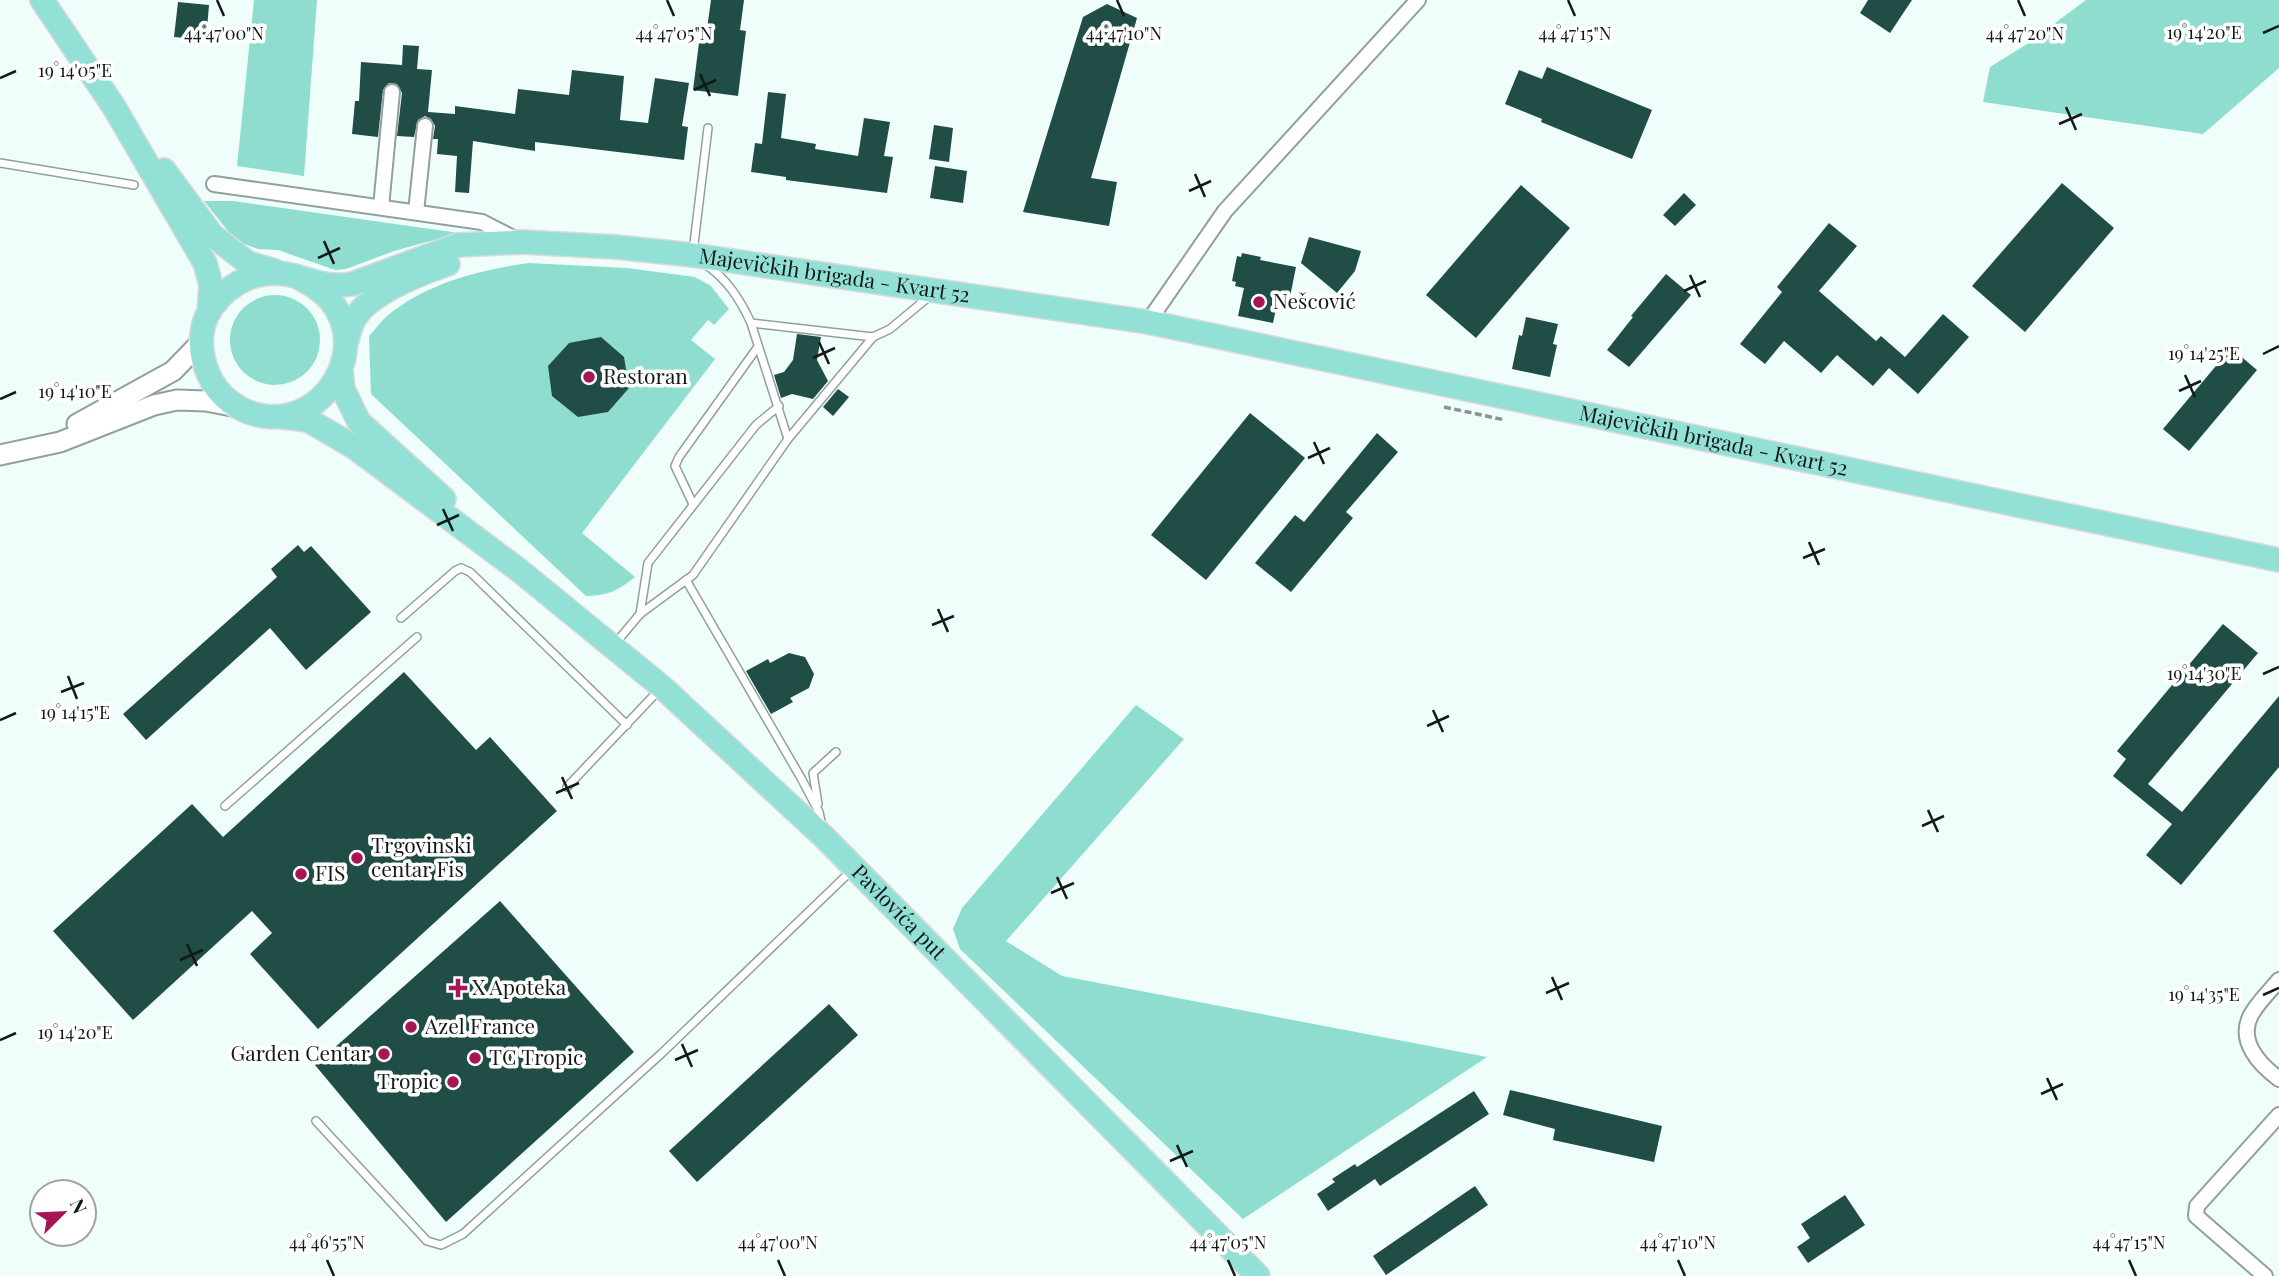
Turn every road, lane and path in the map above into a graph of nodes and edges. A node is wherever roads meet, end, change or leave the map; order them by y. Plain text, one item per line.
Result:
1 (42, 0) edge
2 (1418, 0) edge
3 (391, 92) dead end
4 (114, 107) junction
5 (425, 126) dead end
6 (708, 128) dead end
7 (0, 163) edge
8 (214, 184) dead end
9 (134, 185) dead end
10 (381, 207) junction
11 (416, 212) junction
12 (522, 242) junction
13 (692, 255) junction
14 (287, 274) junction
15 (937, 290) junction
16 (209, 312) junction
17 (1147, 321) junction
18 (751, 323) junction
19 (873, 337) junction
20 (201, 342) junction
21 (346, 345) junction
22 (757, 348) junction
23 (341, 369) junction
24 (1439, 405) dead end
25 (779, 406) junction
26 (237, 407) junction
27 (280, 417) junction
28 (1506, 420) dead end
29 (789, 439) junction
30 (4, 454) edge
31 (693, 504) junction
32 (2279, 560) edge
33 (520, 571) junction
34 (686, 580) junction
35 (640, 614) junction
36 (401, 618) dead end
37 (417, 636) dead end
38 (613, 645) junction
39 (662, 687) junction
40 (626, 725) junction
41 (836, 752) dead end
42 (567, 787) dead end
43 (225, 806) dead end
44 (819, 812) junction
45 (824, 837) junction
46 (854, 868) junction
47 (2279, 980) edge
48 (2279, 1079) edge
49 (2279, 1115) edge
50 (316, 1121) dead end
51 (1258, 1276) edge
52 (2266, 1276) edge

1 - 4 main road
2 - 17 street
3 - 10 street
4 - 14 main road
4 - 16 main road
5 - 11 street
6 - 13 lane
7 - 9 lane
8 - 10 street
10 - 11 street
11 - 12 street
12 - 13 main road, Majevičkih brigada - Kvart 52
12 - 14 main road
12 - 21 main road
13 - 15 main road, Majevičkih brigada - Kvart 52
13 - 18 lane
14 - 16 main road
14 - 21 main road
15 - 17 main road, Majevičkih brigada - Kvart 52
15 - 19 lane
16 - 20 main road
17 - 32 main road, Majevičkih brigada - Kvart 52
18 - 19 lane
18 - 22 lane
19 - 29 lane
20 - 26 main road
20 - 30 main road
21 - 23 main road
22 - 25 lane
22 - 31 lane
23 - 27 main road
23 - 33 main road
24 - 28 path
25 - 29 lane
25 - 31 lane
26 - 27 main road
26 - 30 main road
27 - 33 main road
29 - 34 lane
31 - 35 lane
33 - 38 main road, Pavlovića put
34 - 35 lane
34 - 44 lane
35 - 38 lane
36 - 40 lane
37 - 43 lane
38 - 39 main road, Pavlovića put
39 - 40 lane
39 - 45 main road, Pavlovića put
40 - 42 lane
41 - 44 lane
44 - 45 lane
45 - 46 main road, Pavlovića put
46 - 50 lane
46 - 51 main road, Pavlovića put
47 - 48 street
49 - 52 street

